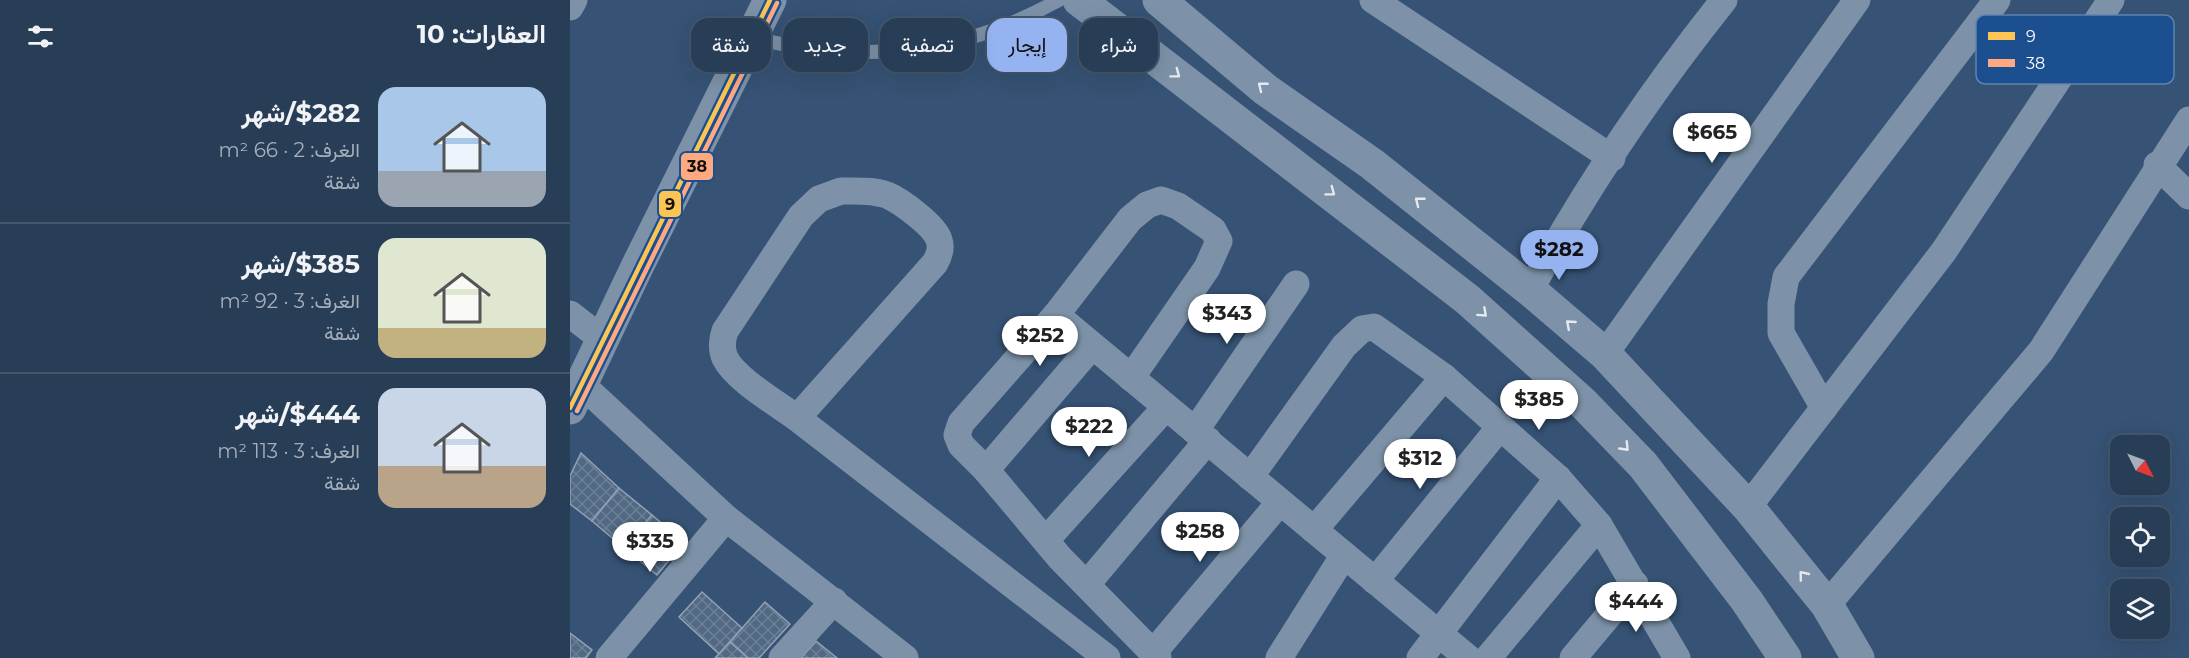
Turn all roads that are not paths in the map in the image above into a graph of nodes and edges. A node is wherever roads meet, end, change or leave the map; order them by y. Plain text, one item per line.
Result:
1 (574, 0) edge
2 (770, 0) edge
3 (1059, 0) edge
4 (1079, 0) edge
5 (1159, 0) edge
6 (1373, 0) edge
7 (1724, 0) edge
8 (1857, 0) edge
9 (1997, 0) edge
10 (2111, 0) edge
11 (570, 7) edge
12 (1986, 15) edge
13 (2101, 15) edge
14 (761, 18) edge
15 (1976, 28) edge
16 (771, 42) edge
17 (734, 72) edge
18 (2055, 84) edge
19 (2189, 120) edge
20 (1612, 158) junction
21 (2157, 165) junction
22 (2189, 196) edge
23 (1296, 284) dead end
24 (1530, 290) junction
25 (570, 314) edge
26 (1056, 315) junction
27 (602, 339) junction
28 (1092, 346) junction
29 (1605, 354) junction
30 (1444, 377) junction
31 (1131, 378) junction
32 (575, 396) edge
33 (1166, 407) junction
34 (1824, 408) junction
35 (797, 418) junction
36 (1500, 427) junction
37 (1202, 436) junction
38 (986, 470) junction
39 (1250, 477) junction
40 (1558, 478) junction
41 (1280, 502) junction
42 (1748, 507) junction
43 (726, 518) junction
44 (1599, 525) junction
45 (1314, 530) junction
46 (1046, 540) junction
47 (1344, 555) junction
48 (1375, 581) junction
49 (1087, 584) junction
50 (1635, 584) junction
51 (834, 601) junction
52 (1827, 605) junction
53 (1439, 634) junction
54 (1156, 655) edge
55 (609, 658) edge
56 (782, 658) edge
57 (905, 658) edge
58 (1107, 658) edge
59 (1279, 658) edge
60 (1420, 658) edge
61 (1468, 658) edge
62 (1488, 658) edge
63 (1573, 658) edge
64 (1677, 658) edge
65 (1785, 658) edge
66 (1858, 658) edge

1 - 11 street
2 - 14 street
3 - 16 lane
4 -> 65 street
24 -> 5 street
6 - 20 street
7 - 20 street
8 - 29 street
9 - 12 street
10 - 13 street
15 - 34 street
17 - 27 street
18 - 34 street
19 - 21 street
20 - 24 street
21 - 22 street
21 - 52 street
23 - 37 street
29 -> 24 street
25 - 27 street
26 - 28 street
26 - 31 street
26 - 38 street
27 - 32 street
28 - 31 street
28 - 38 street
29 - 42 street
30 - 36 street
30 - 39 street
30 - 45 street
31 - 33 street
32 - 43 street
33 - 37 street
33 - 46 street
34 - 42 street
35 - 35 street
35 - 58 street
36 - 40 street
36 - 48 street
37 - 39 street
37 - 49 street
38 - 46 street
39 - 41 street
40 - 44 street
40 - 53 street
41 - 45 street
41 - 54 street
52 -> 42 street
43 - 51 street
43 - 55 street
44 - 50 street
44 - 62 street
45 - 47 street
46 - 49 street
47 - 48 street
47 - 59 street
48 - 53 street
49 - 54 street
50 - 63 street
50 - 64 street
51 - 56 street
51 - 57 street
52 - 66 street
53 - 60 street
53 - 61 street

